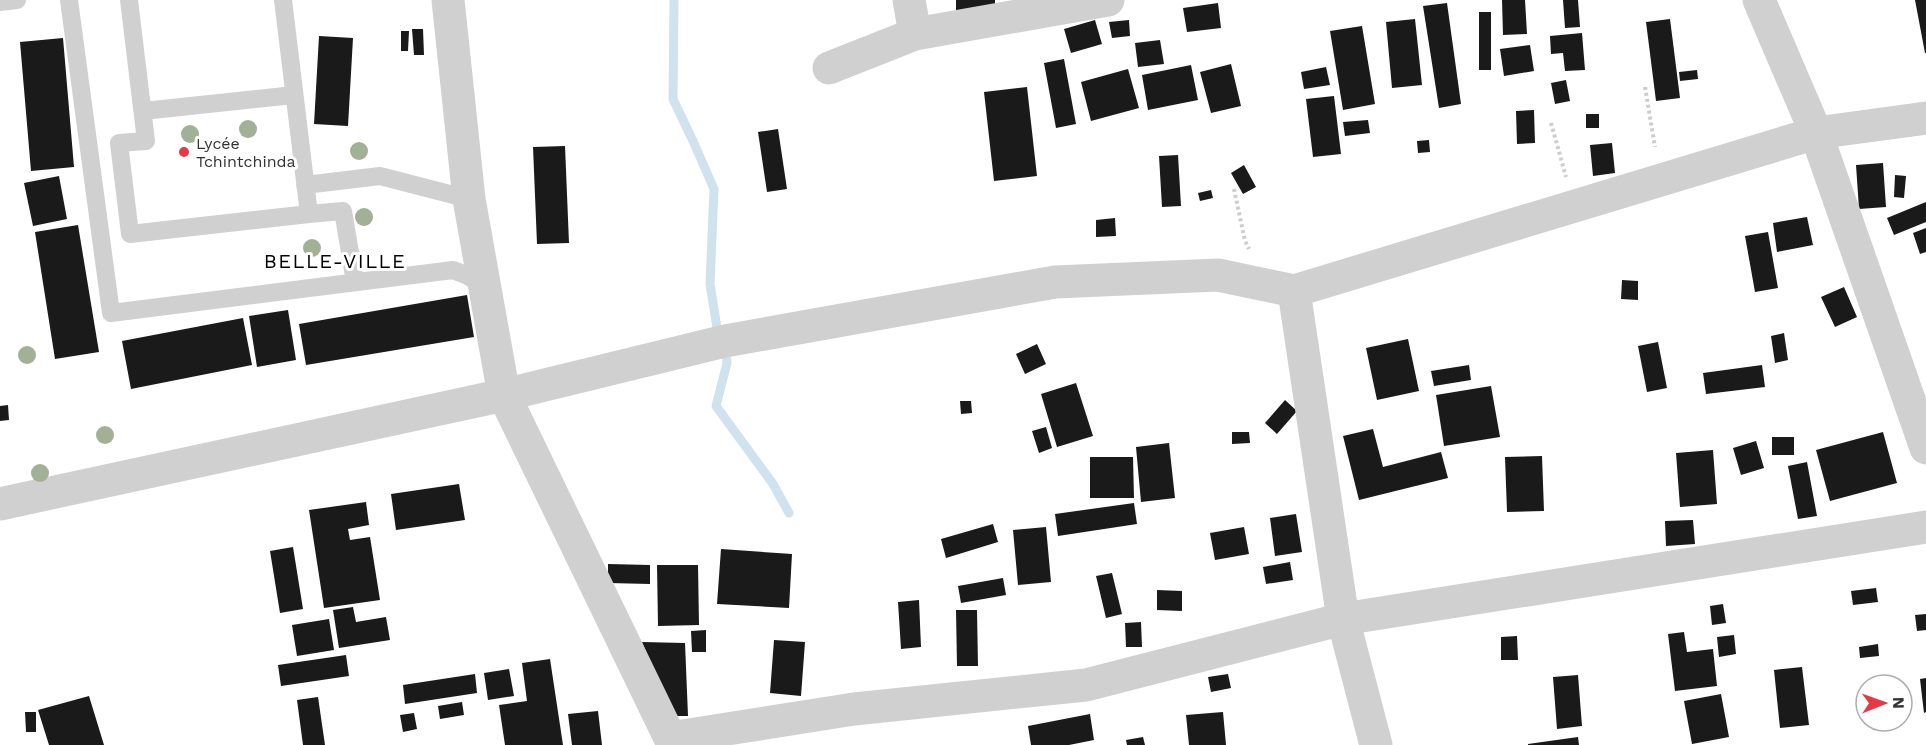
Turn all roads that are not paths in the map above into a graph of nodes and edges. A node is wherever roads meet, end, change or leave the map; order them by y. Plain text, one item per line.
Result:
1 (17, 0) edge
2 (69, 0) edge
3 (129, 0) edge
4 (283, 0) edge
5 (448, 0) edge
6 (909, 0) edge
7 (1108, 0) edge
8 (1759, 0) edge
9 (0, 2) edge
10 (915, 34) junction
11 (829, 68) dead end
12 (294, 95) junction
13 (143, 111) junction
14 (1926, 118) edge
15 (1816, 133) junction
16 (119, 143) junction
17 (89, 148) junction
18 (305, 185) junction
19 (470, 199) junction
20 (309, 214) junction
21 (130, 234) junction
22 (101, 238) junction
23 (354, 282) junction
24 (484, 287) junction
25 (1282, 289) junction
26 (504, 395) junction
27 (1926, 448) edge
28 (0, 504) edge
29 (1926, 527) edge
30 (1343, 619) junction
31 (662, 742) edge
32 (1376, 745) edge

1 - 9 lane
2 - 17 lane
3 - 13 lane
4 - 12 lane
5 - 19 street
6 - 10 street
7 - 10 street
8 - 15 street
10 - 11 street
12 - 13 lane
12 - 18 lane
13 - 16 lane
14 - 15 street
15 - 25 street
15 - 27 street
16 - 17 lane
16 - 21 lane
17 - 22 lane
18 - 19 lane
18 - 20 lane
19 - 24 street
20 - 21 lane
20 - 23 lane
21 - 22 lane
22 - 23 lane
23 - 24 lane
24 - 26 street
25 - 26 street
25 - 30 street
26 - 28 street
26 - 31 street
29 - 30 street
30 - 31 street
30 - 32 street

